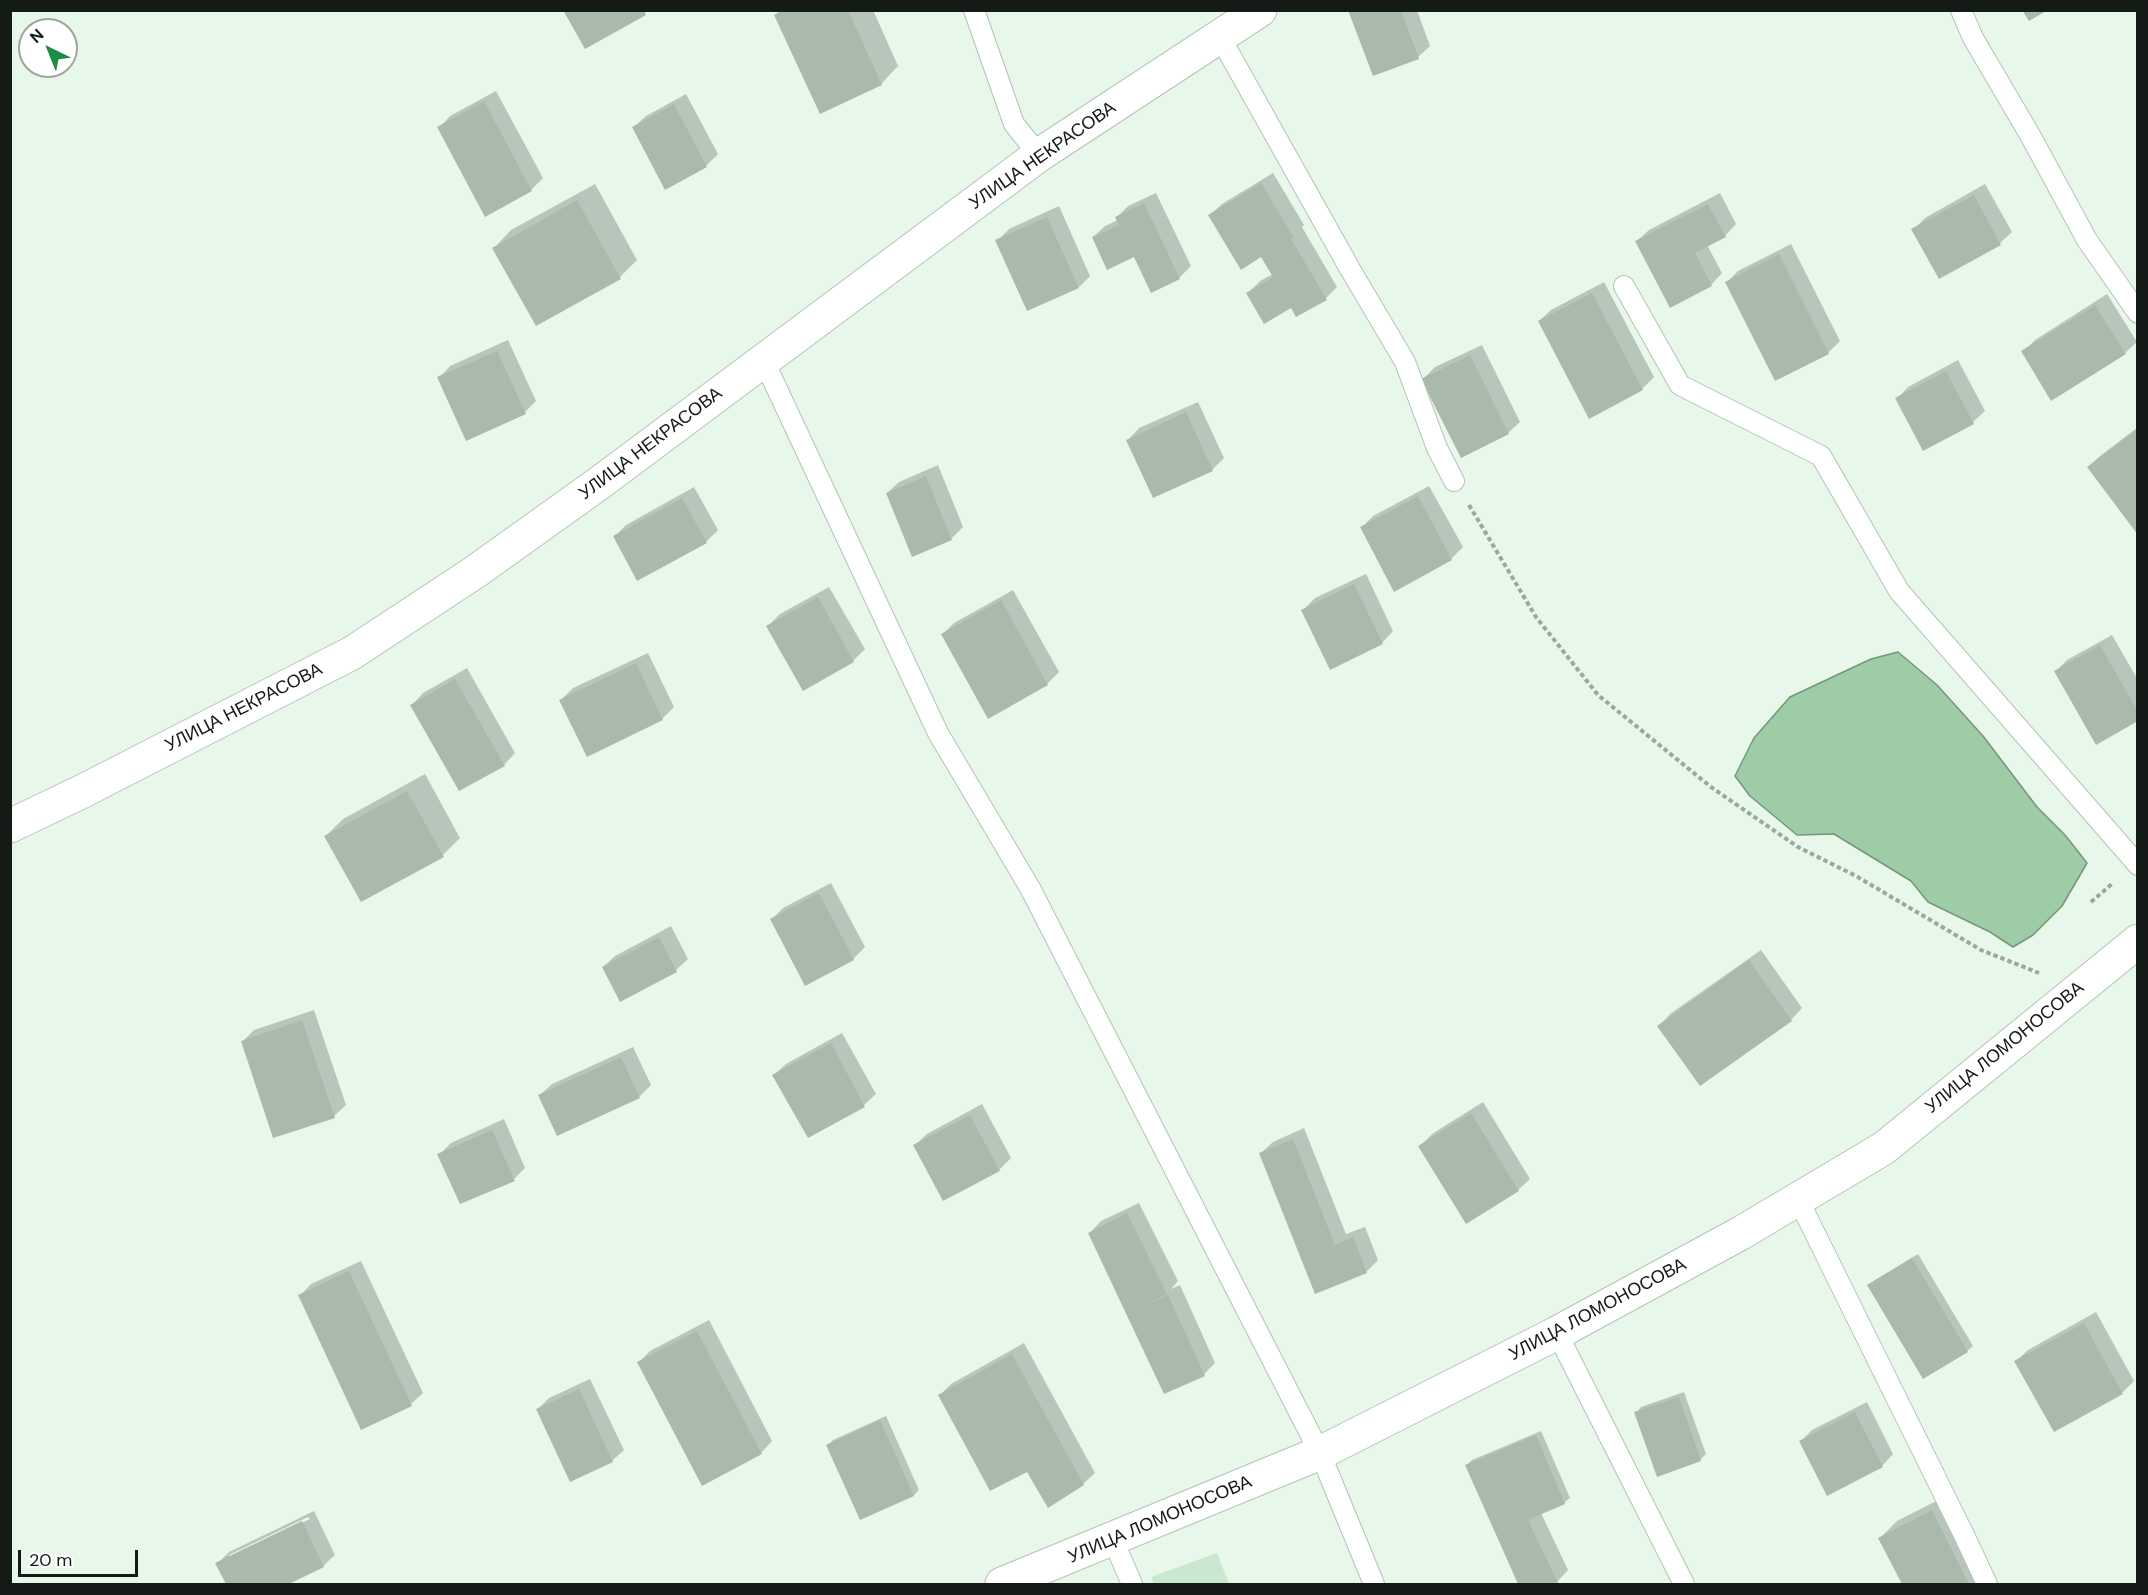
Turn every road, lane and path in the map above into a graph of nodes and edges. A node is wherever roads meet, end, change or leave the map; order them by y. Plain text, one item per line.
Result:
1 (974, 10) edge
2 (1260, 10) edge
3 (1962, 10) edge
4 (1220, 37) junction
5 (1039, 155) junction
6 (1624, 286) dead end
7 (2138, 313) edge
8 (763, 359) junction
9 (1454, 482) joint
10 (10, 826) edge
11 (2138, 865) edge
12 (2138, 941) edge
13 (2048, 979) dead end
14 (1798, 1199) junction
15 (1557, 1333) junction
16 (1320, 1453) junction
17 (1113, 1540) junction
18 (1002, 1584) edge
19 (1132, 1584) edge
20 (1374, 1584) edge
21 (1684, 1584) edge
22 (1987, 1584) edge

1 - 5 lane
2 - 4 street, УЛИЦА НЕКРАСОВА
3 - 7 lane
4 - 5 street, УЛИЦА НЕКРАСОВА
4 - 9 lane
5 - 8 street, УЛИЦА НЕКРАСОВА
6 - 11 lane
8 - 10 street, УЛИЦА НЕКРАСОВА
8 - 16 lane
9 - 13 path
12 - 14 street, УЛИЦА ЛОМОНОСОВА
14 - 15 street, УЛИЦА ЛОМОНОСОВА
14 - 22 lane
15 - 16 street, УЛИЦА ЛОМОНОСОВА
15 - 21 lane
16 - 17 street, УЛИЦА ЛОМОНОСОВА
16 - 20 lane
17 - 18 street, УЛИЦА ЛОМОНОСОВА
17 - 19 lane

